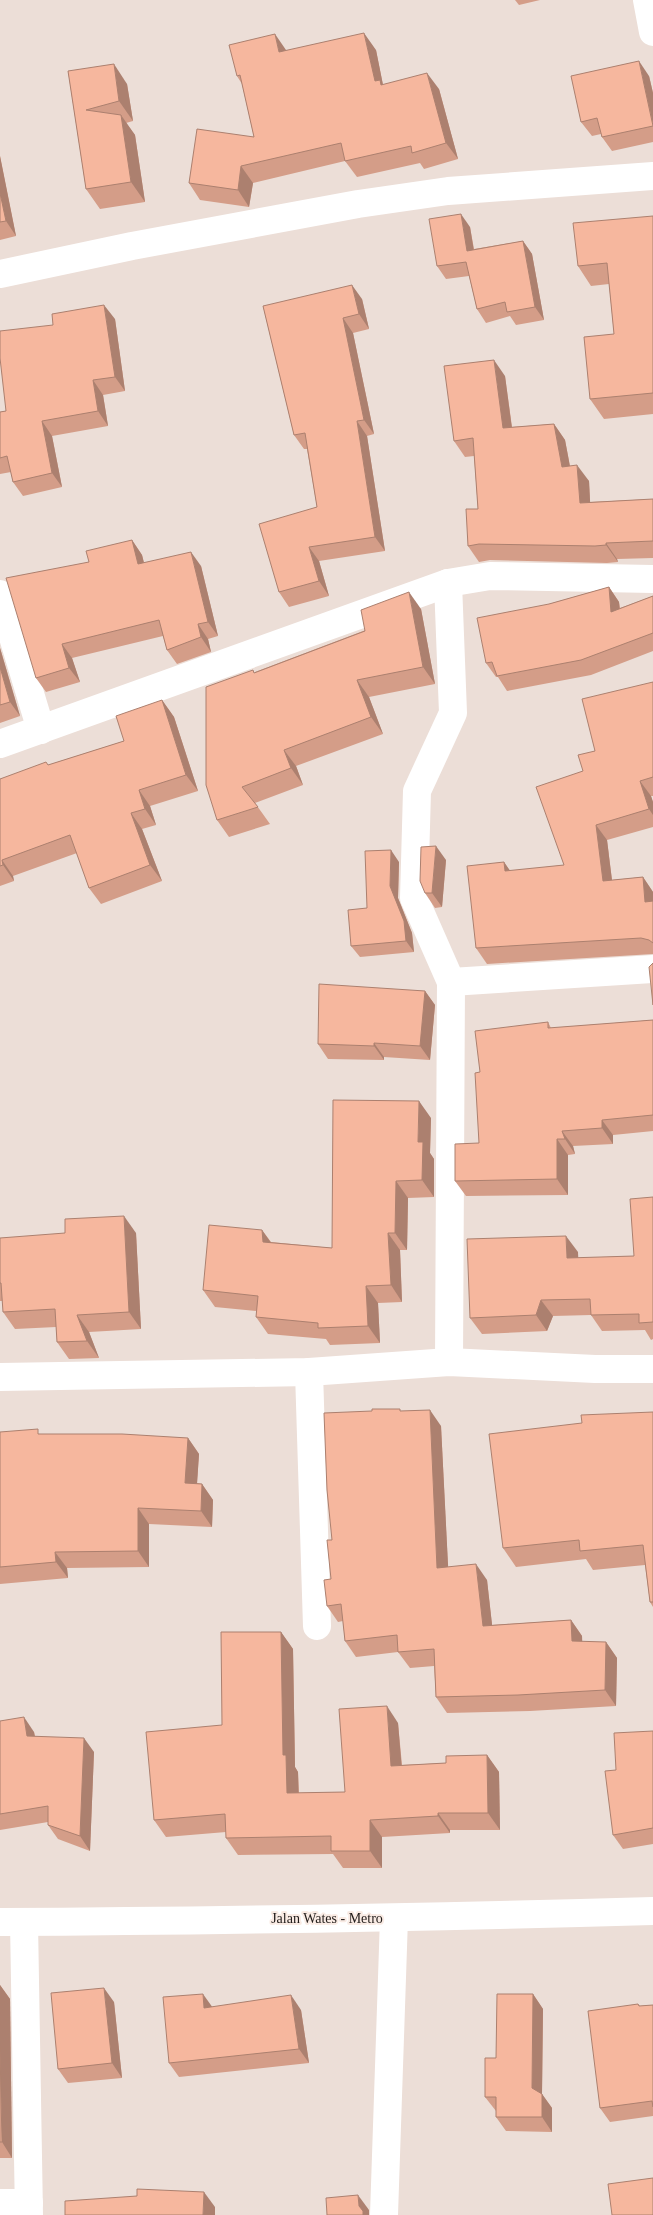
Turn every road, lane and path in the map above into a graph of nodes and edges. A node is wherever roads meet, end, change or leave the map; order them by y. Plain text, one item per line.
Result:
1 (647, 0) edge
2 (653, 32) edge
3 (653, 176) edge
4 (0, 274) edge
5 (653, 580) edge
6 (448, 583) junction
7 (0, 594) edge
8 (41, 730) junction
9 (0, 744) edge
10 (653, 969) edge
11 (451, 982) junction
12 (449, 1362) junction
13 (653, 1369) edge
14 (309, 1372) junction
15 (0, 1377) edge
16 (317, 1626) dead end
17 (653, 1911) edge
18 (394, 1918) junction
19 (12, 1922) edge
20 (0, 2203) edge
21 (29, 2209) edge
22 (384, 2215) edge

1 - 2 street
3 - 4 street
5 - 6 street
6 - 8 street
6 - 11 street
7 - 8 street
8 - 9 street
10 - 11 street
11 - 12 street
12 - 13 street
12 - 14 street
14 - 15 street
14 - 16 street
17 - 18 street, Jalan Wates - Metro
18 - 19 street, Jalan Wates - Metro
18 - 22 street
19 - 21 street
20 - 21 street

